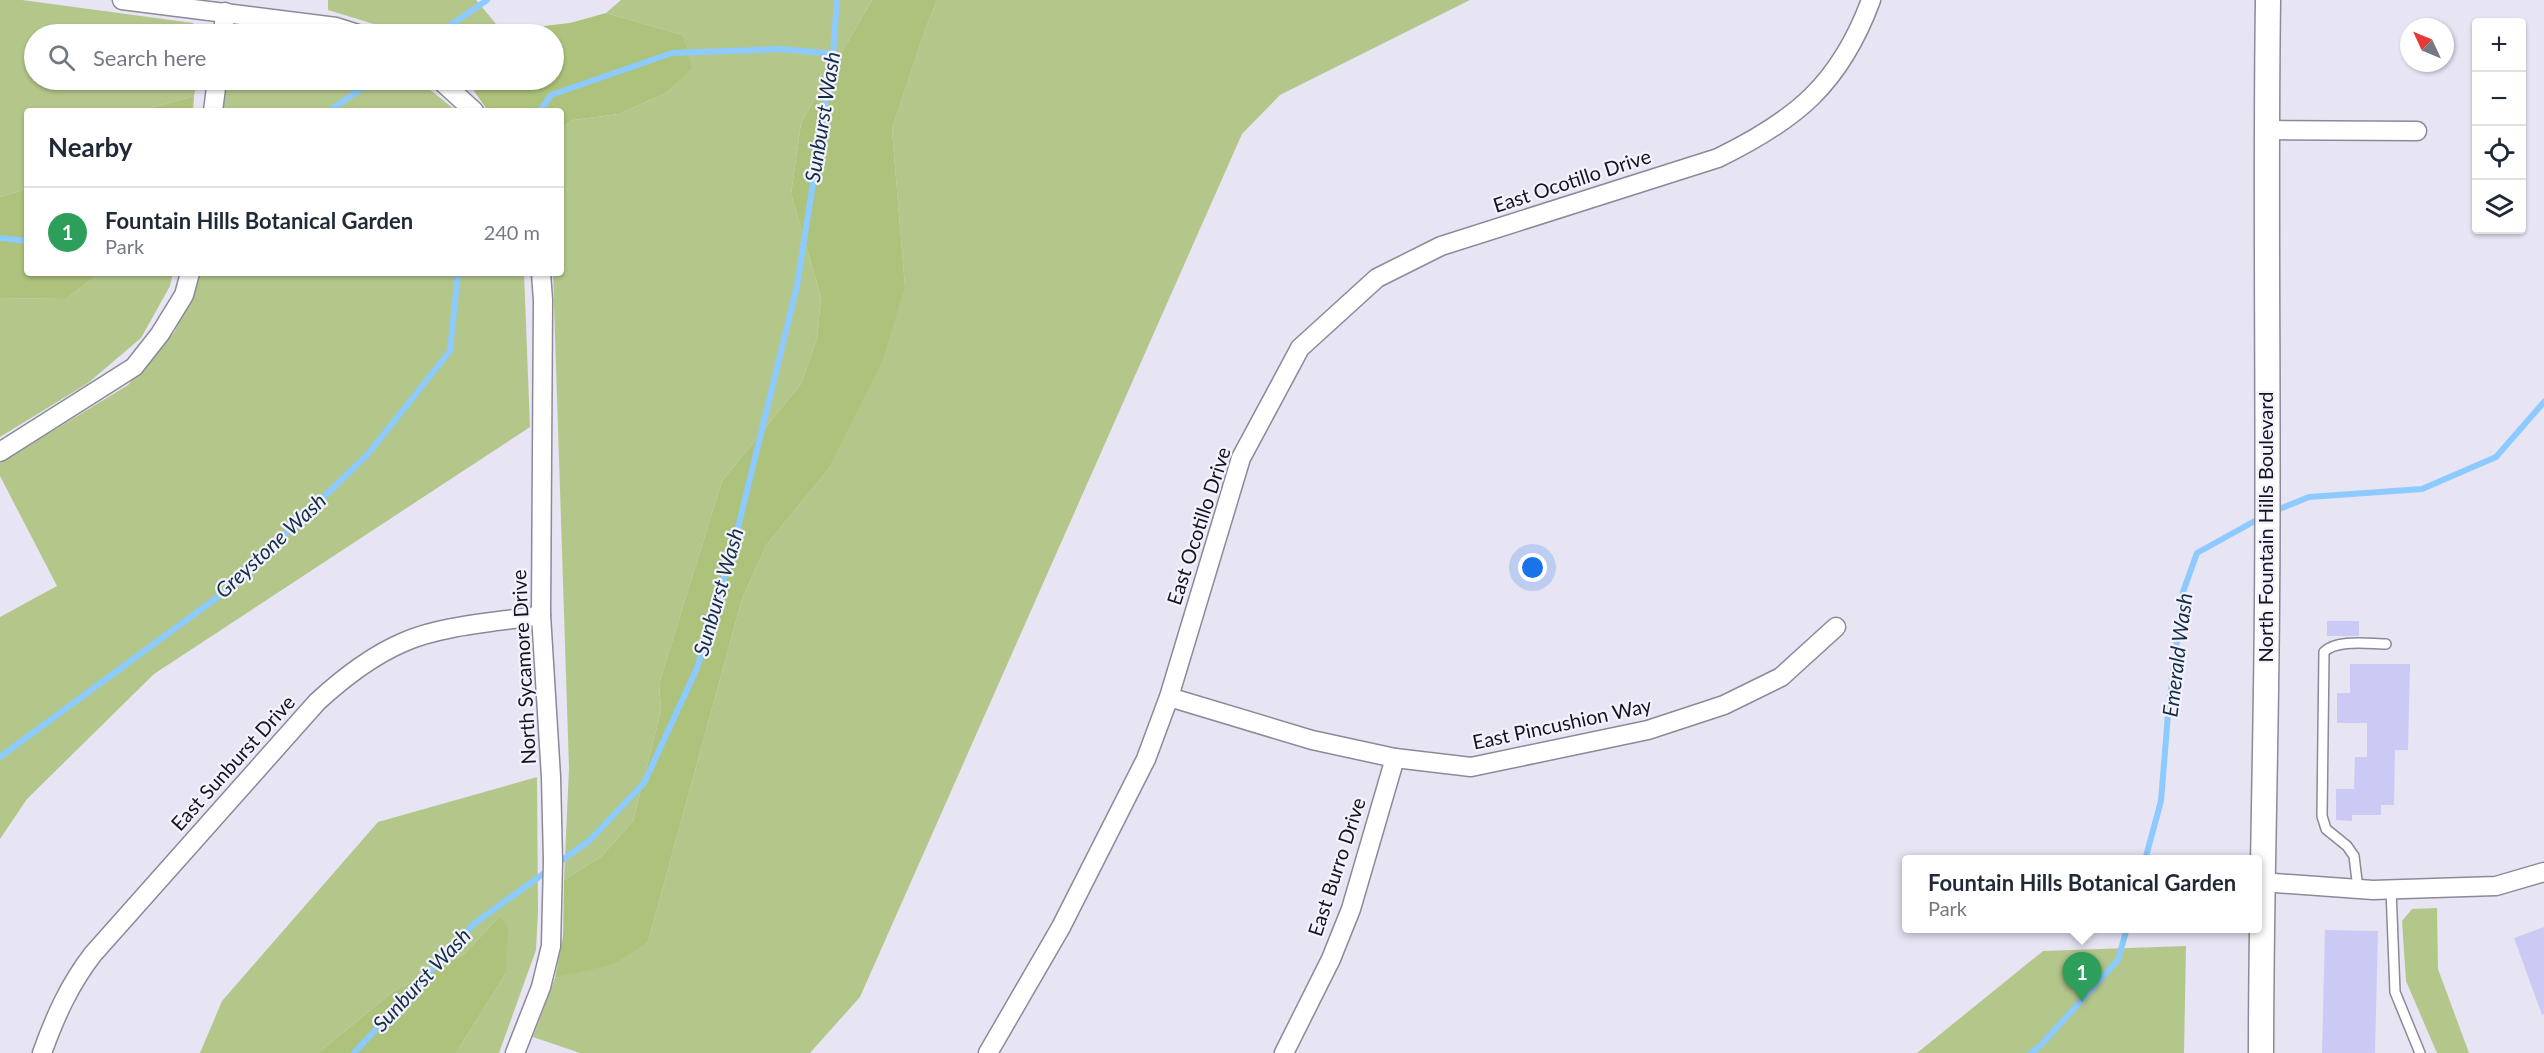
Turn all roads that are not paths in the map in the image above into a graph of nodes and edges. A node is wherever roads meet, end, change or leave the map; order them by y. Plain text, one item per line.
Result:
1 (122, 0) edge
2 (1871, 0) edge
3 (2268, 0) edge
4 (225, 12) junction
5 (224, 24) edge
6 (314, 24) edge
7 (216, 90) edge
8 (451, 90) edge
9 (213, 108) edge
10 (471, 108) edge
11 (2266, 130) junction
12 (2417, 130) dead end
13 (189, 276) edge
14 (541, 276) edge
15 (0, 452) edge
16 (541, 615) junction
17 (1836, 627) dead end
18 (2386, 644) dead end
19 (1169, 697) junction
20 (1395, 758) junction
21 (2262, 855) edge
22 (2544, 872) edge
23 (2262, 882) edge
24 (2358, 889) junction
25 (2391, 890) junction
26 (2261, 933) edge
27 (42, 1053) edge
28 (515, 1053) edge
29 (988, 1053) edge
30 (1284, 1053) edge
31 (2261, 1053) edge
32 (2420, 1053) edge

1 - 4 street
2 - 19 street, East Ocotillo Drive
3 - 11 main road, North Fountain Hills Boulevard
4 - 5 street
4 - 6 street
7 - 9 street
8 - 10 street
11 - 12 street
11 - 21 main road, North Fountain Hills Boulevard
13 - 15 street
14 - 16 street, North Sycamore Drive
16 - 27 street, East Sunburst Drive
16 - 28 street, North Sycamore Drive
17 - 20 street, East Pincushion Way
18 - 24 lane
19 - 20 street, East Pincushion Way
19 - 29 street, East Ocotillo Drive
20 - 30 street, East Burro Drive
22 - 25 street
23 - 24 street
24 - 25 street
25 - 32 lane
26 - 31 main road, North Fountain Hills Boulevard

